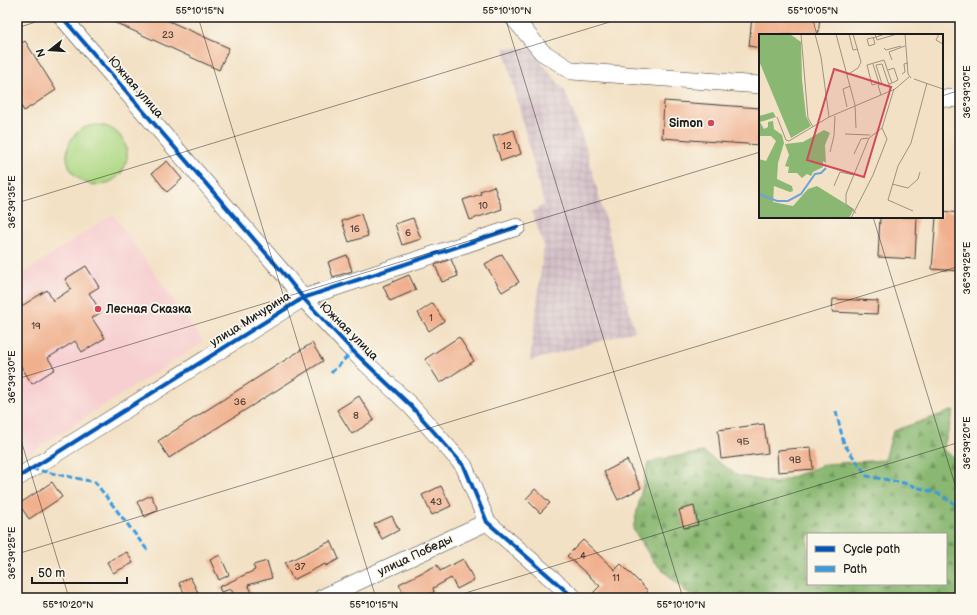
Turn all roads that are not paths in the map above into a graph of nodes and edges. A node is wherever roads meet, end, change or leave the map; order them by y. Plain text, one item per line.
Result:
1 (62, 17) edge
2 (513, 17) edge
3 (759, 84) edge
4 (943, 98) edge
5 (960, 99) edge
6 (516, 227) dead end
7 (302, 298) junction
8 (20, 473) edge
9 (487, 522) junction
10 (322, 598) edge
11 (574, 598) edge

1 - 7 street, Южная улица
2 - 3 street
4 - 5 street
6 - 7 street, улица Мичурина
7 - 8 street, улица Мичурина
7 - 9 street, Южная улица
9 - 10 street, улица Победы
9 - 11 street, Южная улица

